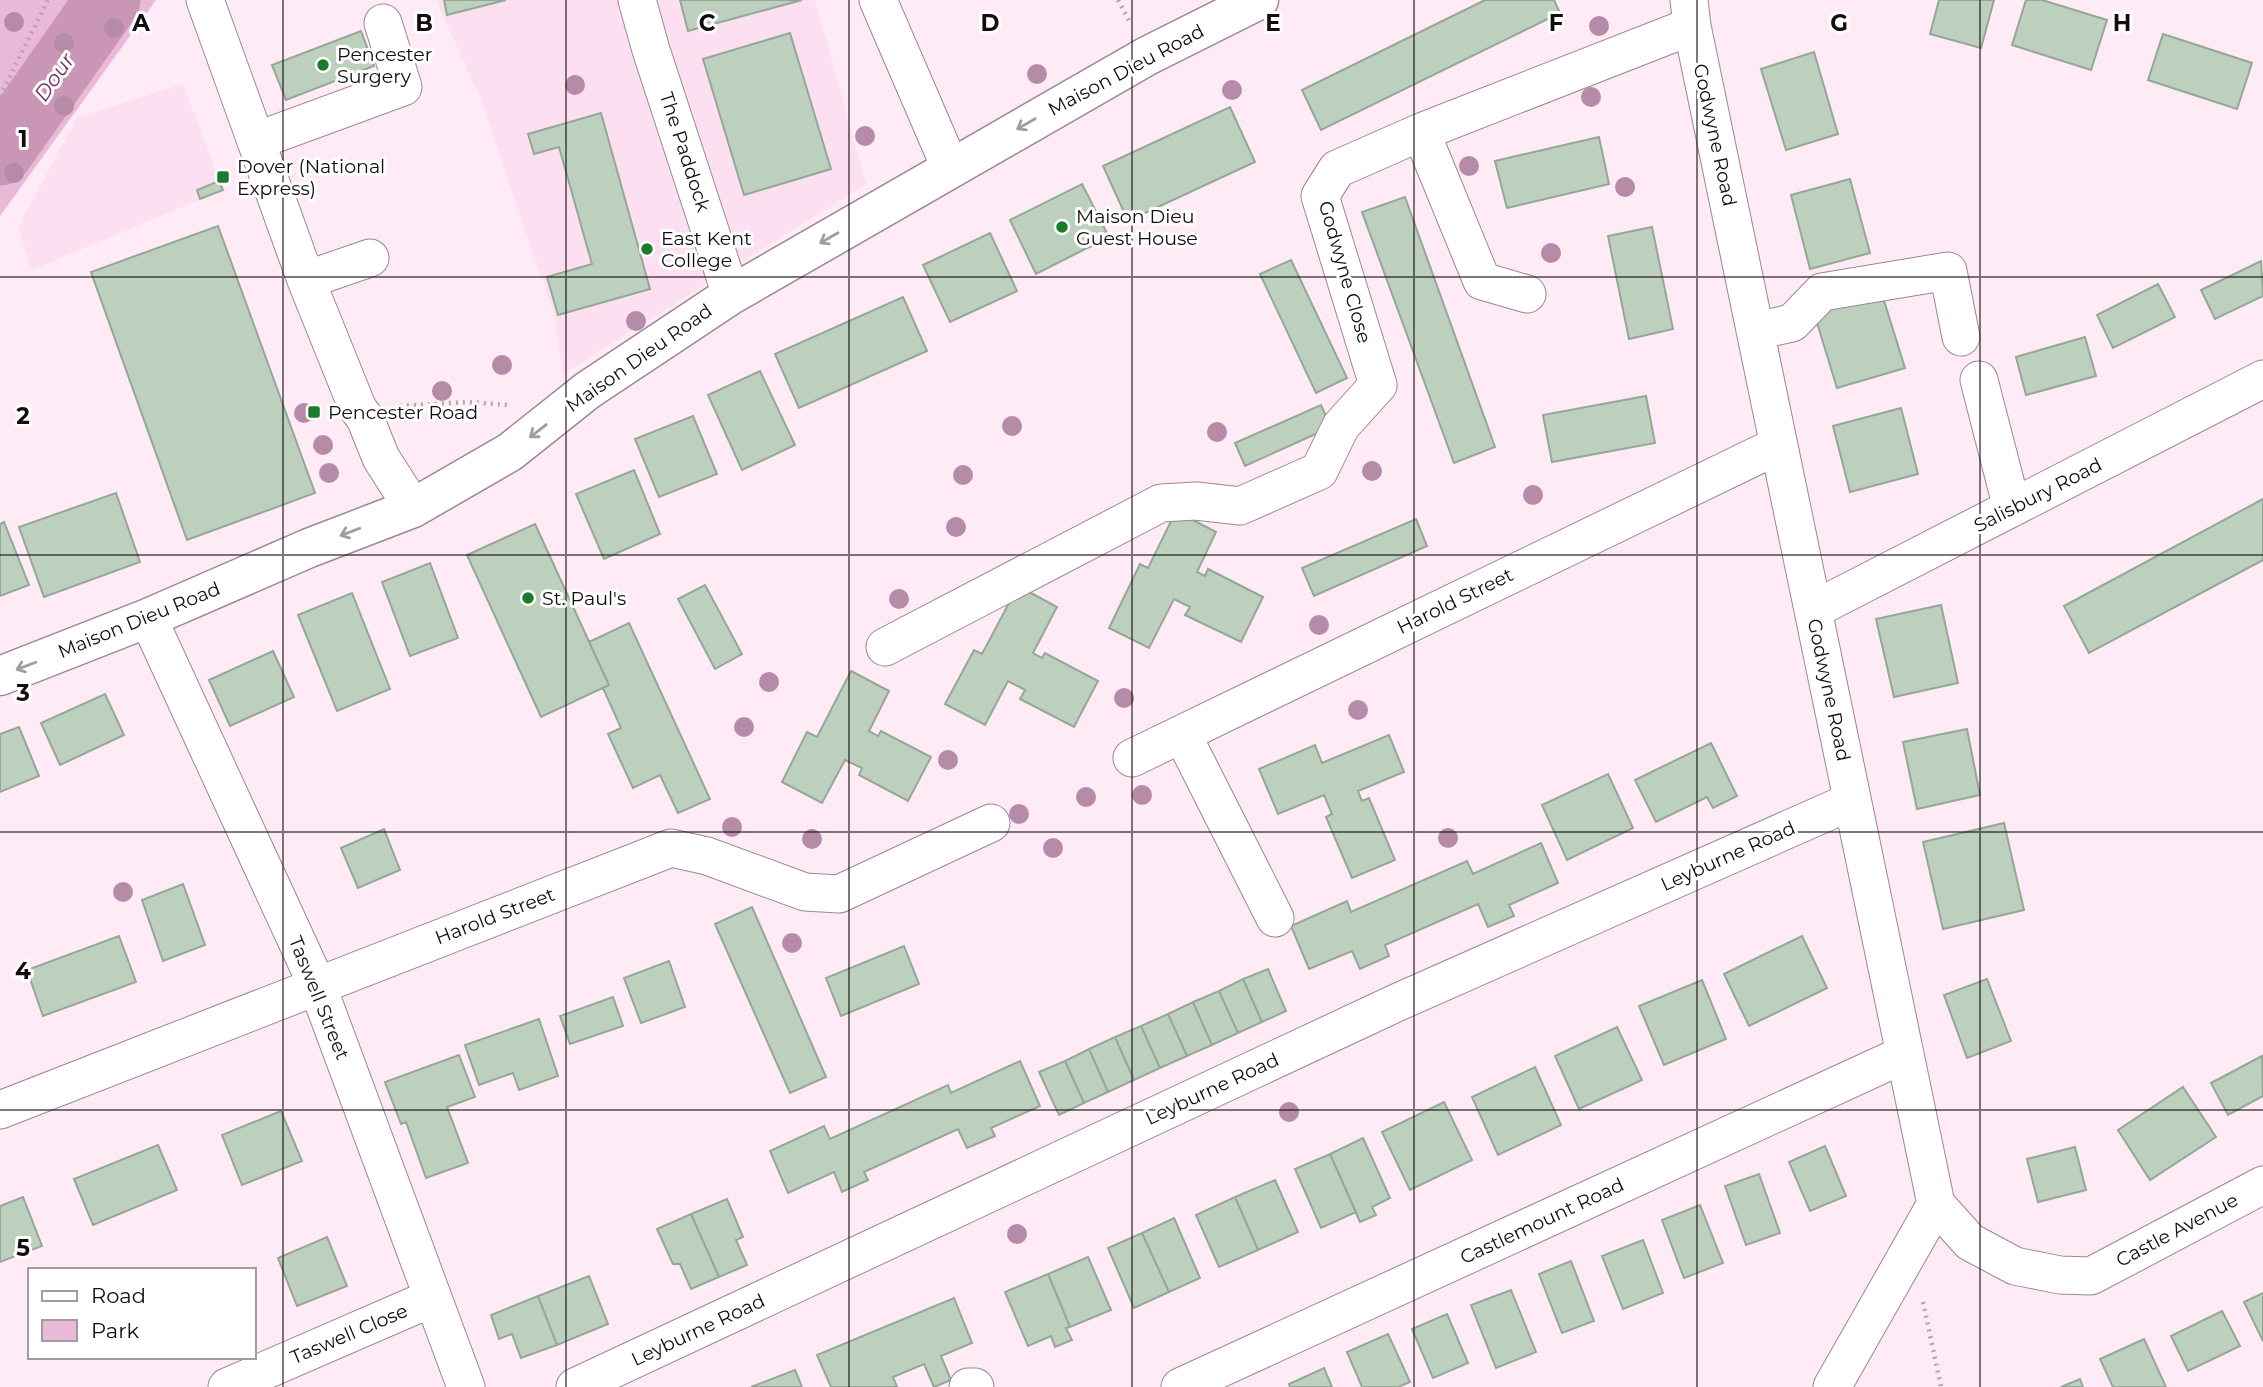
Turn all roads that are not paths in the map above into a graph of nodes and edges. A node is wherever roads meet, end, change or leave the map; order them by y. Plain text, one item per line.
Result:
1 (205, 0) edge
2 (637, 0) edge
3 (1259, 0) edge
4 (880, 1) edge
5 (1690, 13) edge
6 (383, 23) dead end
7 (1421, 132) junction
8 (256, 141) junction
9 (950, 167) junction
10 (370, 258) dead end
11 (306, 280) junction
12 (1527, 294) dead end
13 (731, 295) junction
14 (1755, 331) junction
15 (1961, 337) dead end
16 (2263, 379) edge
17 (1979, 380) dead end
18 (1779, 444) junction
19 (414, 508) junction
20 (2012, 508) junction
21 (1813, 610) junction
22 (148, 618) junction
23 (885, 647) dead end
24 (0, 676) edge
25 (1182, 734) junction
26 (1132, 758) dead end
27 (1852, 801) junction
28 (991, 823) dead end
29 (1275, 918) dead end
30 (317, 985) junction
31 (1905, 1054) junction
32 (0, 1110) edge
33 (2263, 1185) edge
34 (1936, 1204) junction
35 (432, 1298) junction
36 (228, 1387) edge
37 (466, 1387) edge
38 (575, 1387) edge
39 (968, 1387) edge
40 (975, 1387) edge
41 (1180, 1387) edge
42 (1832, 1387) edge

1 - 8 street
2 - 13 street, The Paddock
3 -> 9 main road, Maison Dieu Road
4 - 9 street
5 - 7 street, Godwyne Close
5 - 14 street, Godwyne Road
6 - 8 street
7 - 12 street
7 - 23 street, Godwyne Close
8 - 11 street
9 -> 13 main road, Maison Dieu Road
10 - 11 street
11 - 19 street
13 -> 19 main road, Maison Dieu Road
14 - 15 street
14 - 18 street, Godwyne Road
16 - 20 street, Salisbury Road
17 - 20 street
18 - 21 street, Godwyne Road
18 - 25 street, Harold Street
19 -> 22 main road, Maison Dieu Road
20 - 21 street, Salisbury Road
21 - 27 street, Godwyne Road
22 -> 24 main road, Maison Dieu Road
22 - 30 street, Taswell Street
25 - 26 street, Harold Street
25 - 29 street
27 - 31 street, Godwyne Road
27 - 38 street, Leyburne Road
28 - 30 street, Harold Street
30 - 32 street, Harold Street
30 - 35 street, Taswell Street
31 - 34 street, Godwyne Road
31 - 41 street, Castlemount Road
33 - 34 street, Castle Avenue
34 - 42 street
35 - 36 street, Taswell Close
35 - 37 street, Taswell Street
39 - 40 street

